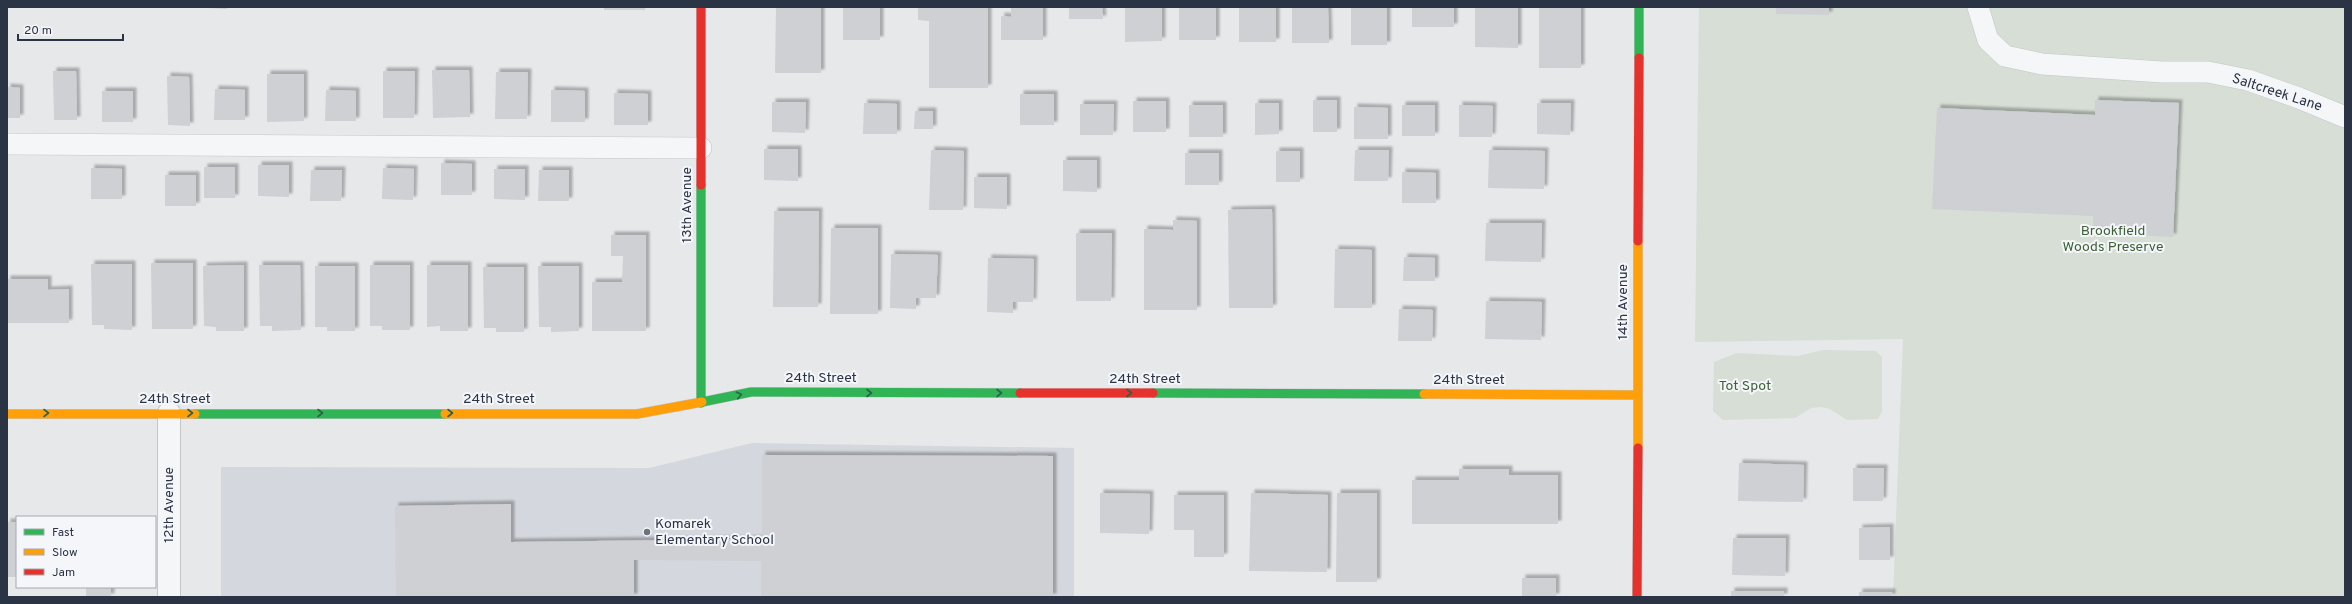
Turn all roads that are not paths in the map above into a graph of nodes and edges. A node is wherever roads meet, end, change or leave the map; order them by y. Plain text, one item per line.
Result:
1 (701, 7) edge
2 (1639, 7) edge
3 (1978, 7) edge
4 (2345, 117) edge
5 (7, 144) edge
6 (701, 148) junction
7 (1636, 395) junction
8 (701, 403) junction
9 (169, 413) junction
10 (7, 414) edge
11 (169, 597) edge
12 (1637, 597) edge

1 - 6 street, 13th Avenue
2 - 7 street, 14th Avenue
3 - 4 lane, Saltcreek Lane
5 - 6 lane
6 - 8 street, 13th Avenue
8 -> 7 street, 24th Street
7 - 12 street, 14th Avenue
9 -> 8 street, 24th Street
10 -> 9 street, 24th Street
9 - 11 street, 12th Avenue

